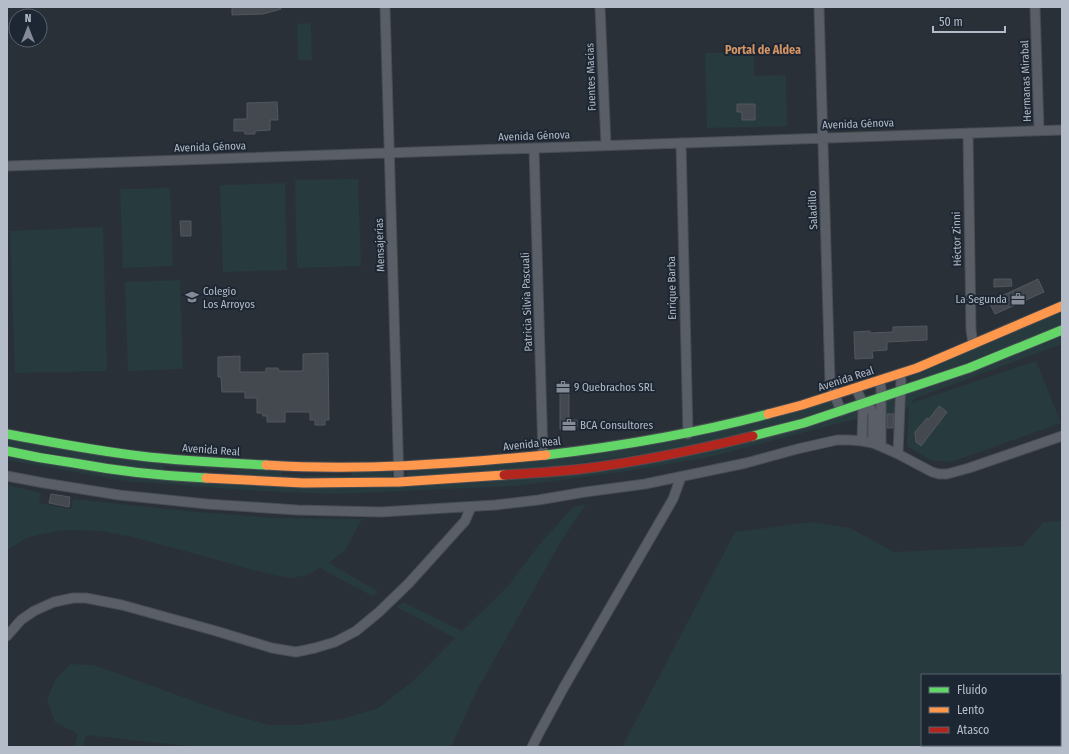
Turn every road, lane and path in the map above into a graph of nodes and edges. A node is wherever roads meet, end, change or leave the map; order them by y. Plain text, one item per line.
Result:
1 (385, 7) edge
2 (600, 7) edge
3 (819, 7) edge
4 (1035, 7) edge
5 (1039, 130) junction
6 (1062, 130) edge
7 (968, 133) junction
8 (823, 138) junction
9 (681, 143) junction
10 (606, 145) junction
11 (534, 148) junction
12 (389, 153) junction
13 (7, 166) edge
14 (1062, 306) edge
15 (1062, 330) edge
16 (973, 344) junction
17 (899, 374) junction
18 (879, 381) junction
19 (856, 388) junction
20 (901, 391) junction
21 (834, 395) junction
22 (881, 398) junction
23 (863, 404) junction
24 (841, 411) junction
25 (7, 434) edge
26 (688, 434) junction
27 (1062, 436) edge
28 (862, 441) junction
29 (877, 445) junction
30 (7, 451) edge
31 (898, 454) junction
32 (543, 455) junction
33 (399, 466) junction
34 (7, 476) edge
35 (681, 477) junction
36 (399, 482) junction
37 (471, 507) junction
38 (7, 636) edge
39 (532, 747) edge

1 - 12 street, Mensajerías
2 - 10 street, Fuentes Macias
3 - 8 street, Saladillo
4 - 5 street, Hermanas Mirabal
5 - 6 street, Avenida Génova
5 - 7 street, Avenida Génova
7 - 8 street, Avenida Génova
7 - 16 street, Héctor Zinni
8 - 9 street, Avenida Génova
8 - 21 street, Saladillo
9 - 10 street, Avenida Génova
9 - 26 street, Enrique Barba
10 - 11 street, Avenida Génova
11 - 12 street, Avenida Génova
11 - 32 street, Patricia Silvia Pascuali
12 - 13 street, Avenida Génova
12 - 33 street, Mensajerías
14 - 16 main road, Avenida Real
15 - 20 main road
16 - 17 main road, Avenida Real
17 - 18 main road, Avenida Real
17 - 20 street
18 - 19 main road, Avenida Real
18 - 22 street
19 - 21 main road, Avenida Real
19 - 23 street
20 - 22 main road
20 - 31 street
21 - 24 street, Saladillo
21 - 26 main road, Avenida Real
22 - 23 main road
22 - 29 street
23 - 24 main road
23 - 28 street
23 - 29 street
24 - 36 main road
25 - 33 main road, Avenida Real
26 - 32 main road, Avenida Real
27 - 31 street
28 - 29 street
28 - 35 street
29 - 31 street
30 - 36 main road
32 - 33 main road, Avenida Real
33 - 36 street, Mensajerías
34 - 37 street
35 - 37 street
35 - 39 street
37 - 38 street

